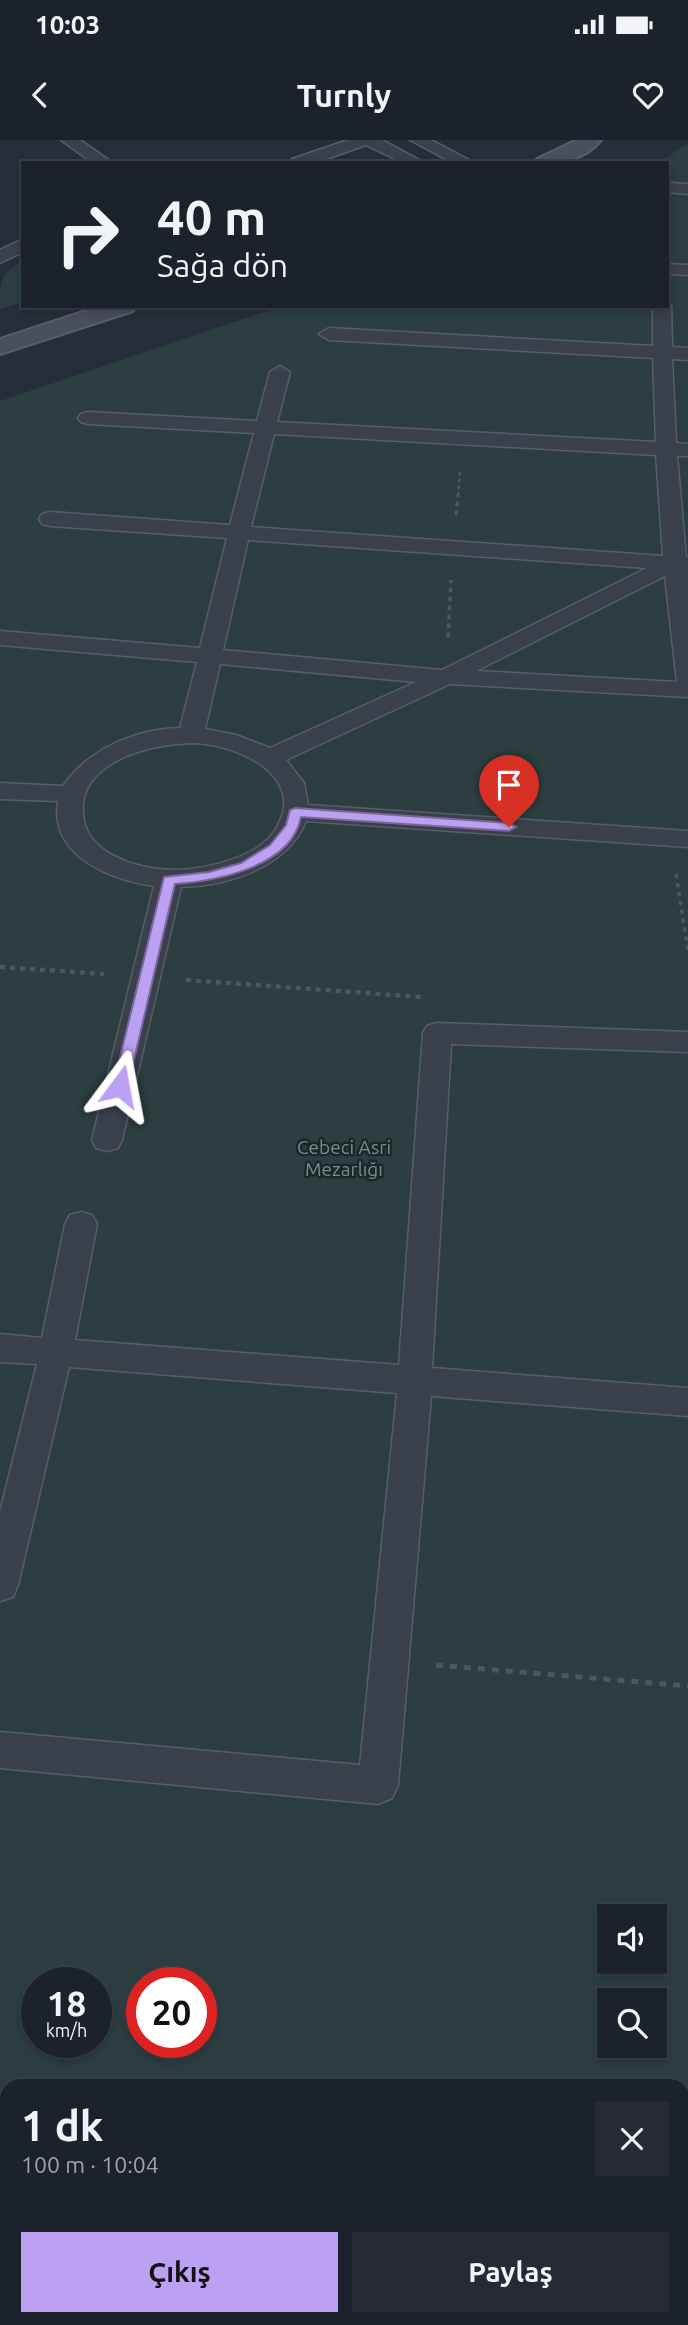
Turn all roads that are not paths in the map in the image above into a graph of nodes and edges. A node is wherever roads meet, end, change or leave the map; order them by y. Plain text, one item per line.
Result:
1 (69, 140) edge
2 (366, 140) edge
3 (418, 140) edge
4 (591, 140) edge
5 (102, 161) edge
6 (304, 161) edge
7 (413, 161) edge
8 (463, 161) edge
9 (549, 161) edge
10 (21, 245) edge
11 (21, 245) edge
12 (0, 251) edge
13 (0, 258) edge
14 (669, 269) edge
15 (688, 270) edge
16 (119, 308) edge
17 (662, 308) edge
18 (329, 334) dead end
19 (0, 347) edge
20 (662, 352) junction
21 (688, 354) edge
22 (280, 372) dead end
23 (88, 418) dead end
24 (266, 427) junction
25 (677, 450) edge
26 (50, 519) dead end
27 (239, 532) junction
28 (683, 562) edge
29 (0, 638) edge
30 (210, 654) junction
31 (446, 677) junction
32 (688, 681) edge
33 (688, 690) edge
34 (191, 736) junction
35 (270, 758) junction
36 (0, 790) edge
37 (71, 794) junction
38 (295, 813) junction
39 (679, 839) edge
40 (169, 880) junction
41 (688, 1042) edge
42 (107, 1139) dead end
43 (81, 1224) dead end
44 (0, 1348) edge
45 (56, 1353) junction
46 (415, 1381) junction
47 (688, 1402) edge
48 (0, 1585) edge
49 (0, 1750) edge

1 - 5 lane
2 - 6 lane
2 - 7 lane
3 - 8 lane
4 - 9 main road
10 - 12 lane
11 - 13 lane
14 - 15 lane
16 - 19 main road
17 - 20 lane
18 - 20 lane
20 - 21 lane
20 - 25 lane
22 - 24 lane
23 - 24 lane
24 - 25 lane
24 - 27 lane
25 - 28 lane
26 - 27 lane
27 - 28 lane
27 - 30 lane
28 - 31 lane
28 - 32 lane
29 - 30 lane
30 - 31 lane
30 - 34 lane
31 - 33 lane
31 - 35 lane
34 - 35 lane
34 - 37 lane
35 - 38 lane
36 - 37 lane
37 - 40 lane
38 - 39 lane
38 - 40 lane
40 - 42 lane
41 - 46 lane
43 - 45 lane
44 - 45 lane
45 - 46 lane
45 - 48 lane
46 - 47 lane
46 - 49 lane

